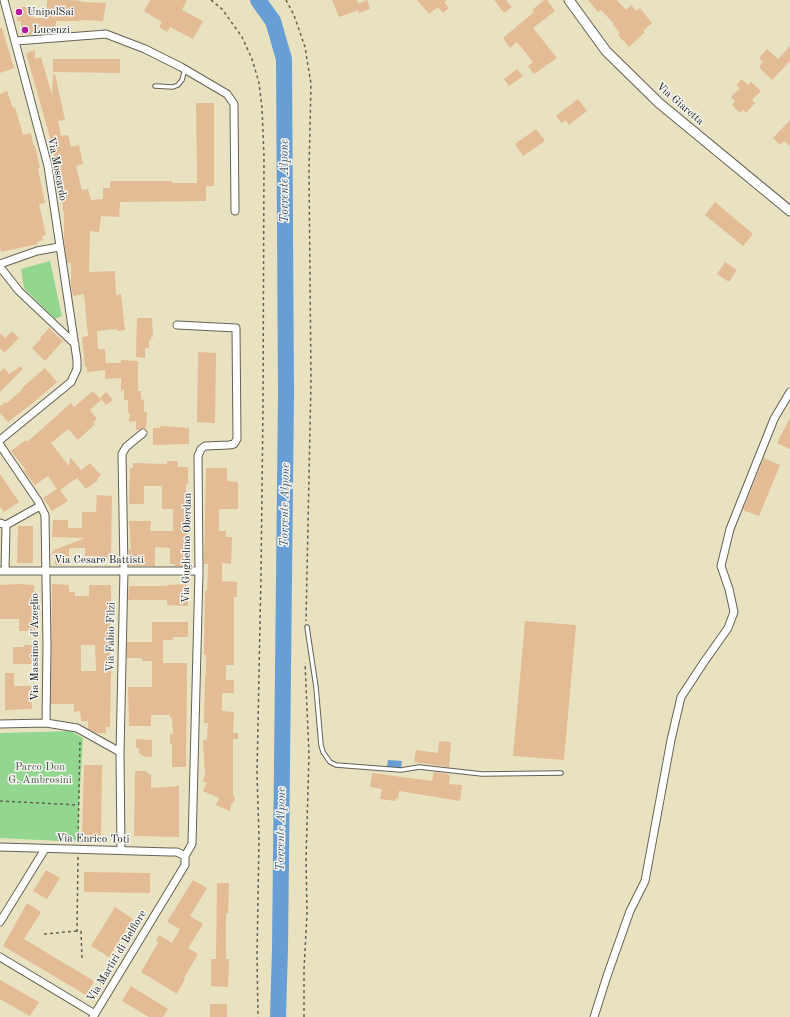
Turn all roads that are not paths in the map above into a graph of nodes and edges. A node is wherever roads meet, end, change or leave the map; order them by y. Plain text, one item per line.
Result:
1 (4, 0) edge
2 (569, 0) edge
3 (16, 41) junction
4 (185, 69) junction
5 (155, 86) dead end
6 (235, 211) dead end
7 (790, 211) edge
8 (60, 246) junction
9 (0, 264) edge
10 (0, 267) edge
11 (177, 325) dead end
12 (75, 345) junction
13 (790, 392) edge
14 (143, 433) dead end
15 (0, 440) edge
16 (0, 445) edge
17 (40, 506) junction
18 (3, 524) edge
19 (124, 570) junction
20 (2, 571) edge
21 (199, 571) junction
22 (46, 572) junction
23 (307, 627) road end
24 (46, 723) junction
25 (0, 724) edge
26 (120, 752) junction
27 (561, 773) dead end
28 (0, 847) edge
29 (45, 849) junction
30 (121, 850) junction
31 (185, 856) junction
32 (0, 922) edge
33 (0, 958) edge
34 (94, 1015) edge
35 (594, 1017) edge

1 - 3 street, Via Moscardo
2 - 7 street, Via Giaretta
3 - 4 street
3 - 8 street, Via Moscardo
4 - 5 lane
4 - 6 street
8 - 9 street
8 - 12 street, Via Moscardo
10 - 12 street
11 - 21 street, Via Guglielmo Oberdan
12 - 15 street, Via Moscardo
13 - 35 street
14 - 19 street, Via Fabio Filzi
16 - 17 street, Via Massimo d'Azeglio
17 - 18 street
17 - 22 street, Via Massimo d'Azeglio
18 - 20 street
19 - 21 street, Via Cesare Battisti
19 - 22 street, Via Cesare Battisti
19 - 26 street, Via Fabio Filzi
20 - 22 street, Via Cesare Battisti
21 - 31 street, Via Guglielmo Oberdan
22 - 24 street, Via Massimo d'Azeglio
23 - 27 lane
24 - 25 street
24 - 26 street
26 - 30 street, Via Fabio Filzi
28 - 29 street, Via Enrico Toti
29 - 30 street, Via Enrico Toti
29 - 32 street
30 - 31 street, Via Enrico Toti
31 - 34 street, Via Martiri di Belfiore
33 - 34 street, Via Martiri di Belfiore

